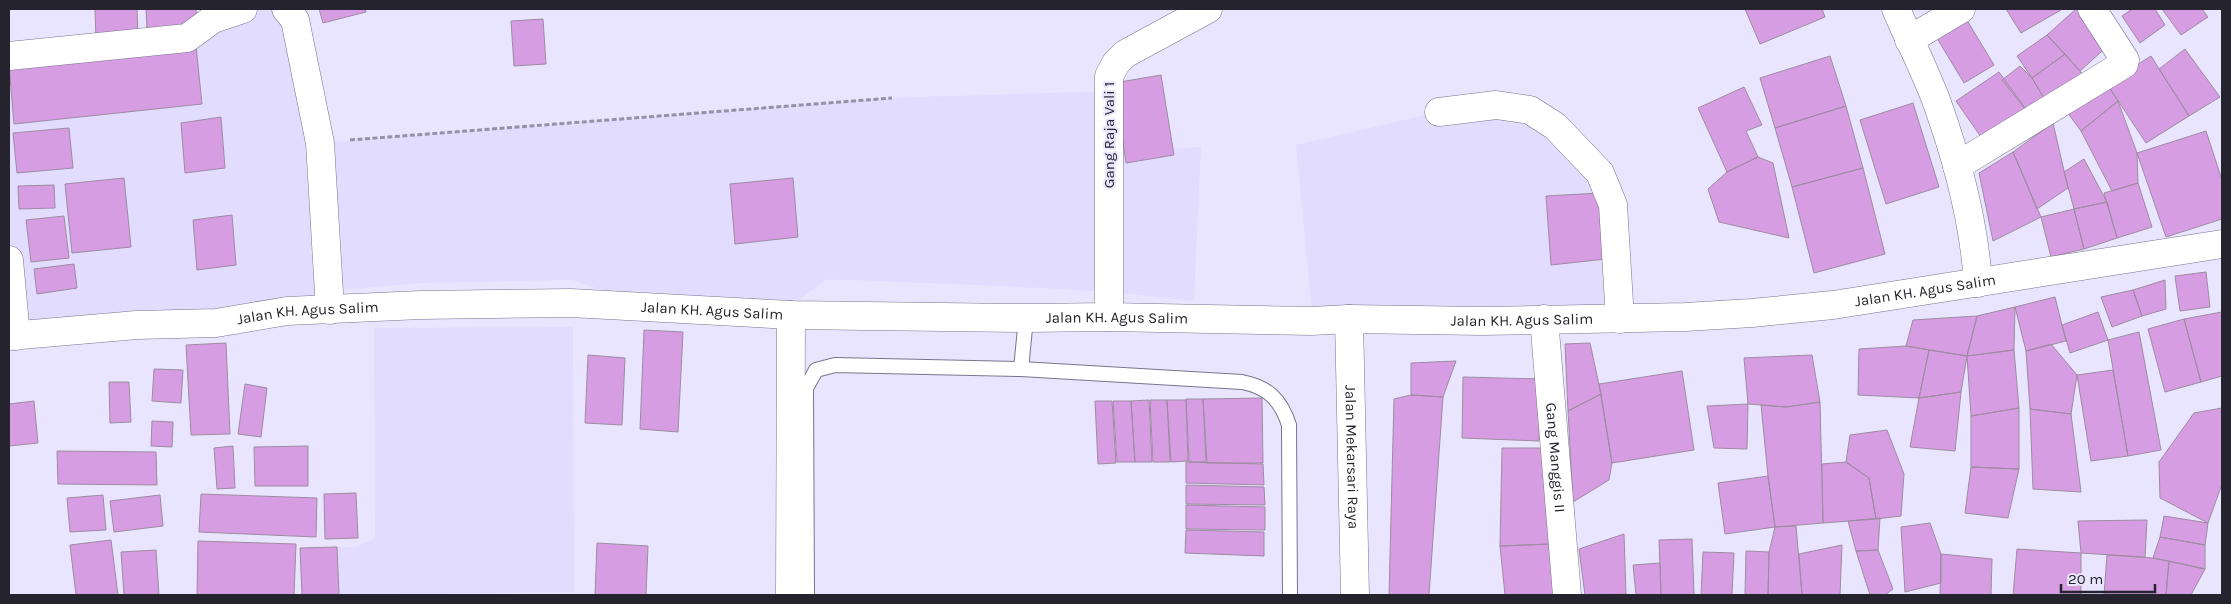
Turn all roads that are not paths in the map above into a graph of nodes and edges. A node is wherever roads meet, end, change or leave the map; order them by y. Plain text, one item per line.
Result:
1 (243, 9) edge
2 (286, 9) edge
3 (1208, 9) edge
4 (1896, 9) edge
5 (1961, 9) edge
6 (2092, 9) edge
7 (1909, 40) junction
8 (9, 56) edge
9 (1439, 112) dead end
10 (1957, 166) junction
11 (2222, 244) edge
12 (9, 260) edge
13 (1978, 283) junction
14 (330, 310) junction
15 (791, 315) junction
16 (1109, 317) junction
17 (1026, 318) junction
18 (1350, 319) junction
19 (1544, 319) junction
20 (1620, 319) junction
21 (12, 336) edge
22 (1020, 369) junction
23 (790, 595) edge
24 (807, 595) edge
25 (1290, 595) edge
26 (1355, 595) edge
27 (1566, 595) edge

1 - 8 street
2 - 14 street
3 - 16 street, Gang Raja Vali 1
4 - 7 street
5 - 7 street
6 - 10 street
7 - 10 street
9 - 20 street
10 - 13 street
11 - 13 street, Jalan KH. Agus Salim
12 - 21 street
13 - 20 street, Jalan KH. Agus Salim
14 - 15 street, Jalan KH. Agus Salim
14 - 21 street, Jalan KH. Agus Salim
15 - 17 street, Jalan KH. Agus Salim
15 - 23 street
16 - 17 street, Jalan KH. Agus Salim
16 - 18 street, Jalan KH. Agus Salim
17 - 22 lane
18 - 19 street, Jalan KH. Agus Salim
18 - 26 street, Jalan Mekarsari Raya
19 - 20 street, Jalan KH. Agus Salim
19 - 27 street, Gang Manggis II
22 - 24 lane
22 - 25 lane

